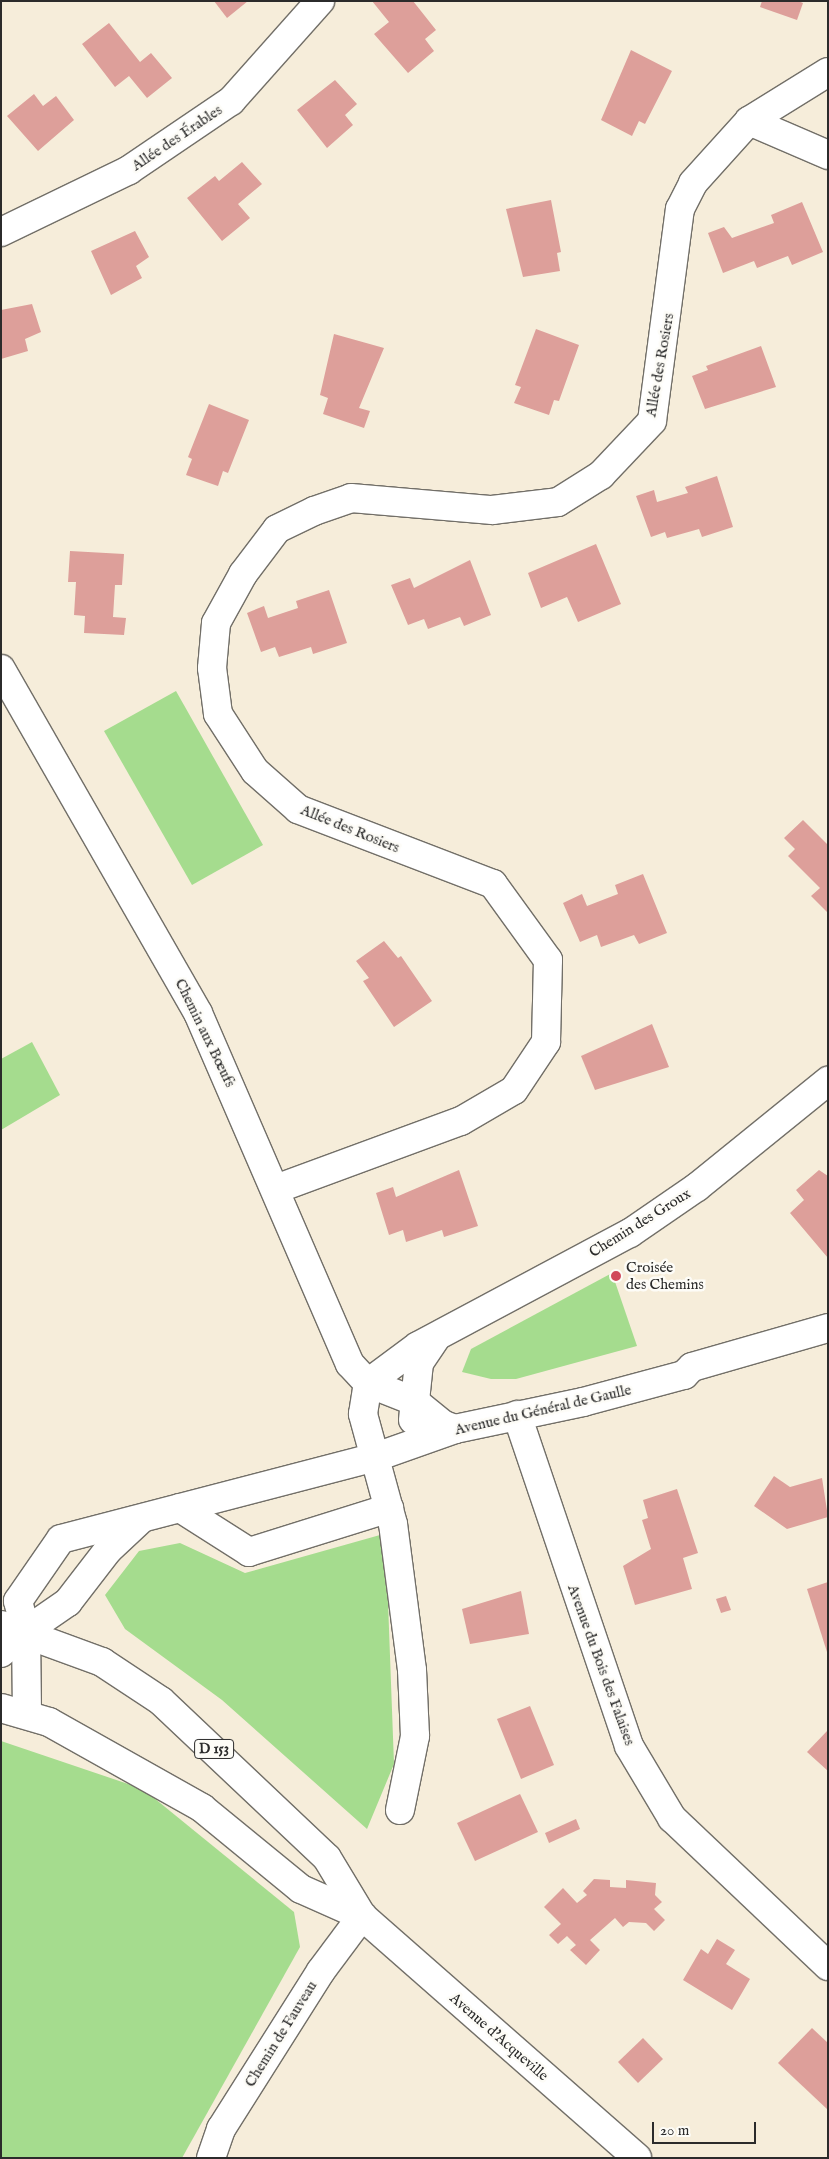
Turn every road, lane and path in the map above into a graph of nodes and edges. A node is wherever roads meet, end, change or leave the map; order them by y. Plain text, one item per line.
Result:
1 (320, 1) edge
2 (828, 72) edge
3 (749, 121) junction
4 (828, 155) edge
5 (1, 232) edge
6 (1, 669) edge
7 (828, 1081) edge
8 (276, 1189) junction
9 (828, 1328) edge
10 (435, 1339) junction
11 (368, 1383) junction
12 (414, 1401) junction
13 (517, 1415) junction
14 (456, 1429) junction
15 (412, 1447) junction
16 (376, 1457) junction
17 (180, 1508) junction
18 (390, 1508) junction
19 (140, 1520) junction
20 (14, 1628) edge
21 (1, 1653) edge
22 (14, 1711) edge
23 (400, 1810) dead end
24 (362, 1916) junction
25 (828, 1966) edge
26 (211, 2158) edge
27 (637, 2158) edge

1 - 5 street, Allée des Érables
2 - 3 street, Allée des Rosiers
3 - 4 street
3 - 8 street, Allée des Rosiers
6 - 8 street, Chemin aux Bœufs
7 - 10 street, Chemin des Groux
8 - 11 street, Chemin aux Bœufs
9 - 13 street, Avenue du Général de Gaulle
10 - 11 street, Chemin des Groux
10 - 12 street, Chemin des Groux
11 - 12 street, Chemin aux Bœufs
11 - 16 street
12 - 14 street, Chemin aux Bœufs
12 - 15 street, Chemin des Groux
13 - 14 street, Avenue du Général de Gaulle
13 - 25 street, Avenue du Bois des Falaises
14 - 15 street, Avenue du Général de Gaulle
15 - 16 street, Avenue du Général de Gaulle
16 - 17 street, Avenue du Général de Gaulle
16 - 18 street
17 - 18 street
17 - 19 street, Avenue du Général de Gaulle
18 - 23 street
19 - 20 street, Avenue du Général de Gaulle
19 - 20 street, Avenue du Général de Gaulle
20 - 21 street
20 - 22 street
20 - 24 street, D 153
22 - 24 street, D 153
24 - 26 street, Chemin de Fauveau
24 - 27 street, Avenue d'Acqueville / D 153

